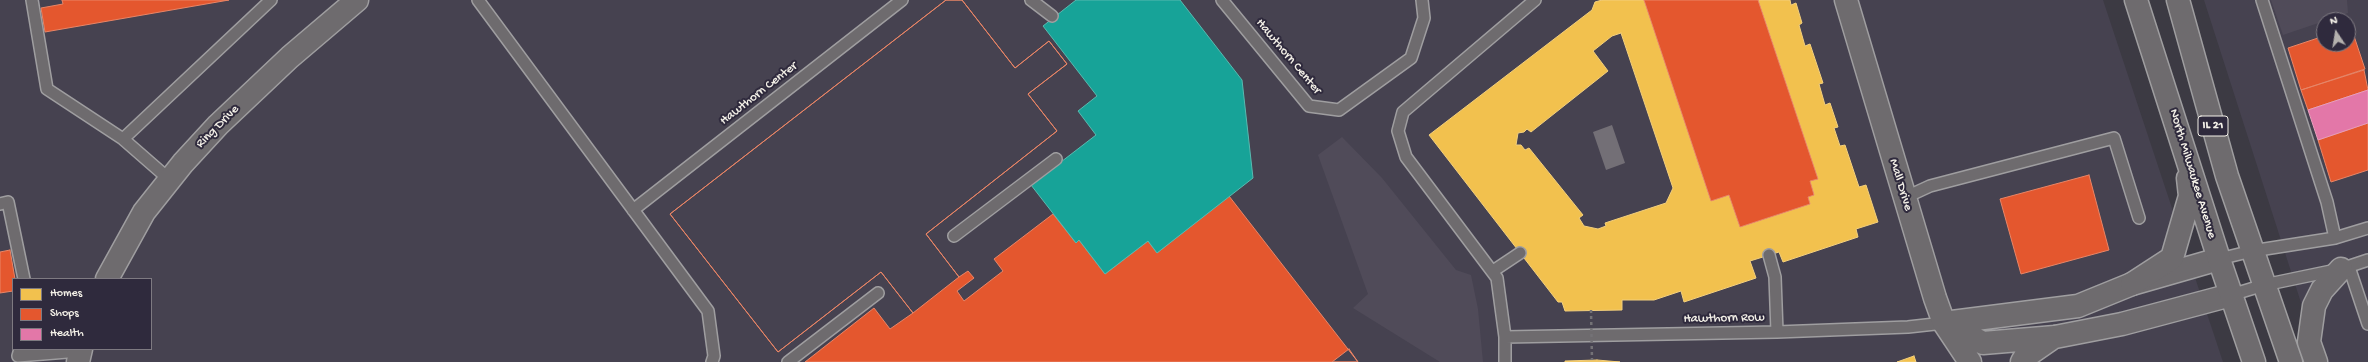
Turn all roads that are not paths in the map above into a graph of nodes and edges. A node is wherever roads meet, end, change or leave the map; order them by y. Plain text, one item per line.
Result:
1 (32, 0) edge
2 (271, 0) edge
3 (357, 0) edge
4 (478, 0) edge
5 (902, 0) edge
6 (1024, 0) edge
7 (1029, 0) edge
8 (1222, 0) edge
9 (1422, 0) edge
10 (1535, 0) edge
11 (1846, 0) edge
12 (2136, 0) edge
13 (2178, 0) edge
14 (2262, 0) edge
15 (1052, 16) dead end
16 (123, 139) junction
17 (2182, 142) junction
18 (1056, 159) dead end
19 (170, 180) junction
20 (1904, 198) junction
21 (0, 204) edge
22 (633, 210) junction
23 (2139, 218) dead end
24 (2368, 228) edge
25 (954, 236) dead end
26 (2335, 238) junction
27 (2252, 251) junction
28 (1520, 253) dead end
29 (1769, 255) dead end
30 (2219, 259) junction
31 (2368, 260) edge
32 (2345, 268) junction
33 (1493, 271) junction
34 (24, 278) edge
35 (108, 278) edge
36 (2132, 284) junction
37 (2264, 285) junction
38 (878, 293) dead end
39 (2231, 295) junction
40 (1944, 323) junction
41 (2368, 324) edge
42 (1777, 332) junction
43 (2055, 336) junction
44 (1505, 337) junction
45 (20, 350) edge
46 (80, 354) edge
47 (2252, 355) edge
48 (712, 362) edge
49 (788, 362) edge
50 (1505, 362) edge
51 (1970, 362) edge
52 (2022, 362) edge
53 (2292, 362) edge
54 (2316, 362) edge

1 - 16 lane
2 - 16 lane
3 - 19 street, Ring Drive
4 - 22 lane
5 - 22 lane, Hawthorn Center
6 - 7 lane
7 - 15 lane
8 - 9 lane, Hawthorn Center
10 - 33 lane
11 - 20 street, Mall Drive
12 - 17 street, North Milwaukee Avenue / IL 21
13 - 27 street, IL 21
14 - 26 lane
16 - 19 lane
17 - 30 street, North Milwaukee Avenue / IL 21
17 - 36 street
18 - 25 lane
19 - 35 street, Ring Drive
20 - 23 lane
20 - 40 street, Mall Drive
21 - 34 lane
22 - 48 lane
24 - 26 lane
26 - 27 lane
27 - 30 lane
27 - 37 street, IL 21
28 - 33 lane
29 - 42 lane
30 - 36 street
30 - 39 street, North Milwaukee Avenue / IL 21
31 - 32 lane
32 - 37 lane
32 - 41 lane
32 - 54 street
33 - 44 lane
36 - 40 street
37 - 39 lane
37 - 53 street, IL 21
38 - 49 lane
39 - 43 street
39 - 47 street, North Milwaukee Avenue / IL 21
40 - 42 lane, Hawthorn Row
40 - 43 street
40 - 51 street, Mall Drive
42 - 44 lane, Hawthorn Row
43 - 52 street
44 - 50 lane
45 - 46 lane

